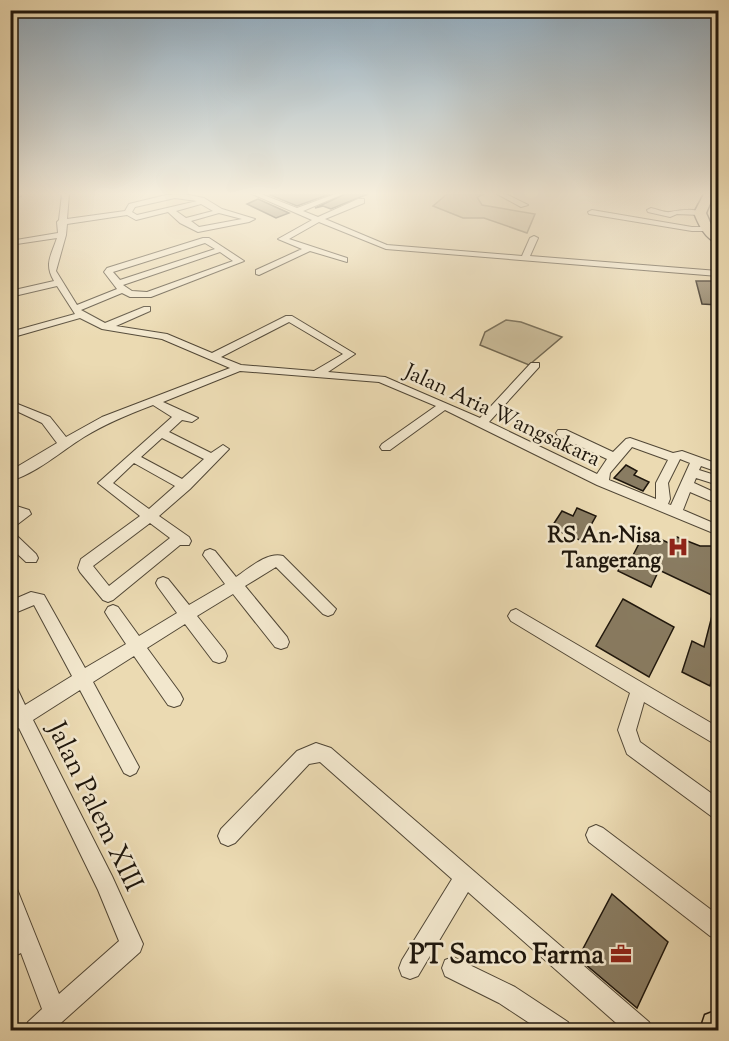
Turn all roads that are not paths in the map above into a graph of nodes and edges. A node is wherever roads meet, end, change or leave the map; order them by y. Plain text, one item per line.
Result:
1 (59, 243) edge
2 (198, 243) edge
3 (211, 243) edge
4 (291, 243) edge
5 (373, 243) edge
6 (532, 243) edge
7 (222, 249) junction
8 (308, 249) junction
9 (525, 258) junction
10 (344, 260) dead end
11 (259, 272) dead end
12 (718, 274) edge
13 (59, 284) junction
14 (120, 287) junction
15 (10, 294) edge
16 (147, 309) dead end
17 (78, 312) junction
18 (105, 327) junction
19 (10, 335) edge
20 (212, 357) junction
21 (535, 365) dead end
22 (239, 368) junction
23 (318, 373) junction
24 (155, 402) junction
25 (10, 404) edge
26 (444, 405) junction
27 (481, 424) junction
28 (161, 433) junction
29 (561, 434) dead end
30 (63, 442) junction
31 (386, 447) dead end
32 (132, 457) junction
33 (615, 458) junction
34 (675, 458) junction
35 (695, 466) junction
36 (718, 468) edge
37 (10, 477) edge
38 (718, 481) edge
39 (602, 482) junction
40 (686, 485) junction
41 (185, 486) junction
42 (718, 499) edge
43 (660, 506) junction
44 (10, 509) edge
45 (675, 512) junction
46 (149, 517) junction
47 (10, 525) edge
48 (718, 530) edge
49 (10, 538) edge
50 (210, 555) dead end
51 (31, 558) dead end
52 (163, 583) dead end
53 (234, 586) junction
54 (10, 609) edge
55 (328, 609) dead end
56 (113, 612) dead end
57 (188, 614) junction
58 (516, 616) dead end
59 (281, 642) dead end
60 (136, 646) junction
61 (219, 656) dead end
62 (84, 679) junction
63 (639, 690) junction
64 (10, 692) edge
65 (174, 699) dead end
66 (16, 720) edge
67 (718, 737) edge
68 (130, 767) dead end
69 (718, 809) edge
70 (596, 835) dead end
71 (228, 836) dead end
72 (466, 876) junction
73 (10, 896) edge
74 (718, 928) edge
75 (18, 941) edge
76 (411, 968) dead end
77 (453, 968) dead end
78 (55, 1014) junction
79 (36, 1030) edge
80 (560, 1030) edge
81 (641, 1030) edge

1 - 13 street
2 - 14 street
3 - 7 street
4 - 8 street
5 - 9 street
6 - 9 street
7 - 14 street
7 - 14 street
8 - 10 street
8 - 11 street
9 - 12 street
13 - 15 street
13 - 17 street
14 - 17 street
16 - 18 street
17 - 18 street, Jalan Aria Wangsakara
17 - 19 street
18 - 20 street, Jalan Aria Wangsakara
20 - 22 street, Jalan Aria Wangsakara
20 - 23 street
21 - 27 street
22 - 23 street, Jalan Aria Wangsakara
22 - 24 street
23 - 26 street, Jalan Aria Wangsakara
24 - 28 street
24 - 30 street
25 - 30 street
26 - 27 street, Jalan Aria Wangsakara
26 - 31 street
27 - 39 street, Jalan Aria Wangsakara
28 - 32 street
28 - 41 street
29 - 33 street
30 - 37 street
32 - 41 street
32 - 46 street
33 - 34 street
33 - 39 street
34 - 35 street
34 - 43 street
35 - 36 street
35 - 38 street
35 - 40 street
39 - 43 street, Jalan Aria Wangsakara
40 - 42 street
40 - 45 street
41 - 46 street
43 - 45 street, Jalan Aria Wangsakara
44 - 47 street
45 - 48 street, Jalan Aria Wangsakara
46 - 46 street
49 - 51 street
50 - 53 street
52 - 57 street
53 - 55 street
53 - 57 street
53 - 59 street
54 - 62 street
56 - 60 street
57 - 60 street
57 - 61 street
58 - 63 street
60 - 62 street
60 - 65 street
62 - 66 street
62 - 68 street
63 - 67 street
63 - 69 street
64 - 66 street, Jalan Palem XIII
66 - 78 street, Jalan Palem XIII
70 - 74 street
71 - 72 street
72 - 76 street
72 - 81 street
73 - 75 street
75 - 78 street
77 - 80 street
78 - 79 street

